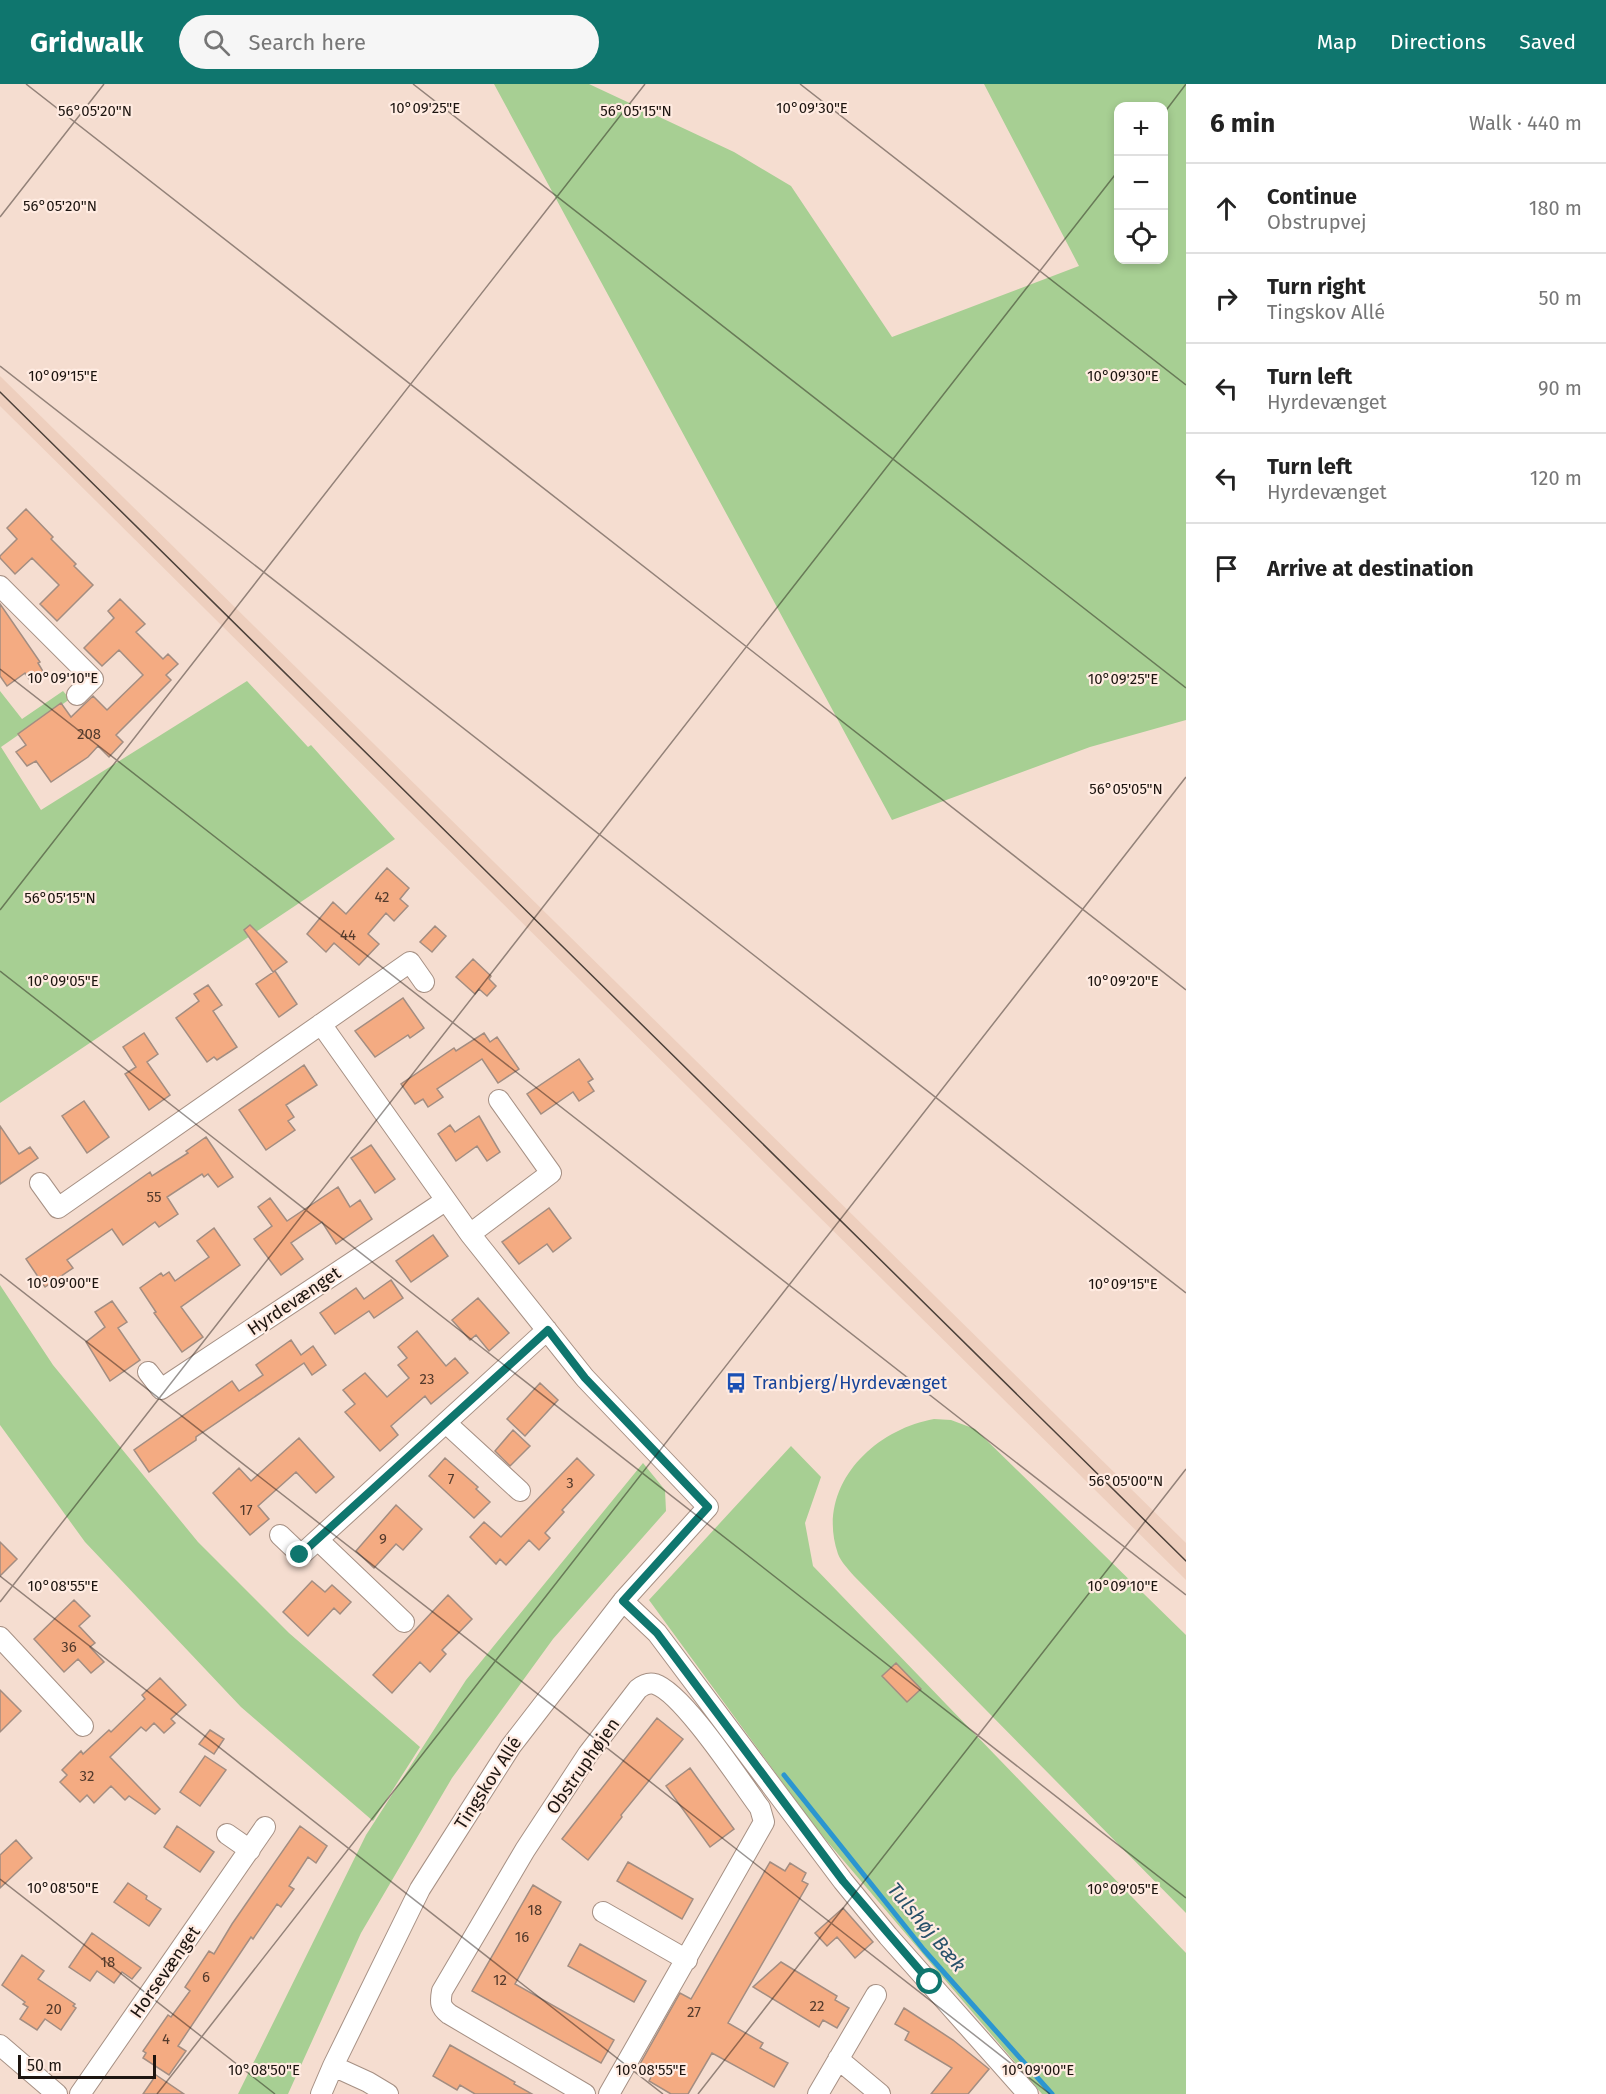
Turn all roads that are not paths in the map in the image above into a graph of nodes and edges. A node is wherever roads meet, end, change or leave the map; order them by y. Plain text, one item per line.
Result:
1 (0, 586) edge
2 (77, 695) dead end
3 (424, 982) dead end
4 (321, 1024) junction
5 (499, 1100) dead end
6 (40, 1183) dead end
7 (445, 1201) junction
8 (470, 1234) junction
9 (548, 1330) junction
10 (148, 1372) dead end
11 (446, 1423) junction
12 (520, 1491) dead end
13 (280, 1535) dead end
14 (318, 1540) junction
15 (623, 1601) junction
16 (405, 1622) dead end
17 (2, 1643) edge
18 (83, 1726) dead end
19 (266, 1827) dead end
20 (227, 1834) dead end
21 (250, 1850) junction
22 (603, 1912) dead end
23 (687, 1960) junction
24 (876, 1995) dead end
25 (0, 2045) edge
26 (838, 2060) junction
27 (333, 2066) junction
28 (57, 2094) edge
29 (80, 2094) edge
30 (321, 2094) edge
31 (388, 2094) edge
32 (585, 2094) edge
33 (609, 2094) edge
34 (818, 2094) edge
35 (880, 2094) edge
36 (1028, 2094) edge

1 - 2 street
3 - 4 street
4 - 6 street
4 - 7 street
5 - 8 street
7 - 8 street
7 - 10 street, Hyrdevænget
8 - 9 street
9 - 11 street
9 - 15 street, Tingskov Allé
11 - 12 street
11 - 14 street
13 - 14 street
14 - 16 street
15 - 27 street, Tingskov Allé
15 - 36 street
17 - 18 street
19 - 21 street, Horsevænget
20 - 21 street
21 - 29 street, Horsevænget
22 - 23 street
23 - 32 street, Obstruphøjen
23 - 33 street, Obstruphøjen
24 - 26 street
25 - 28 street
26 - 34 street
26 - 35 street
27 - 30 street, Tingskov Allé
27 - 31 street

